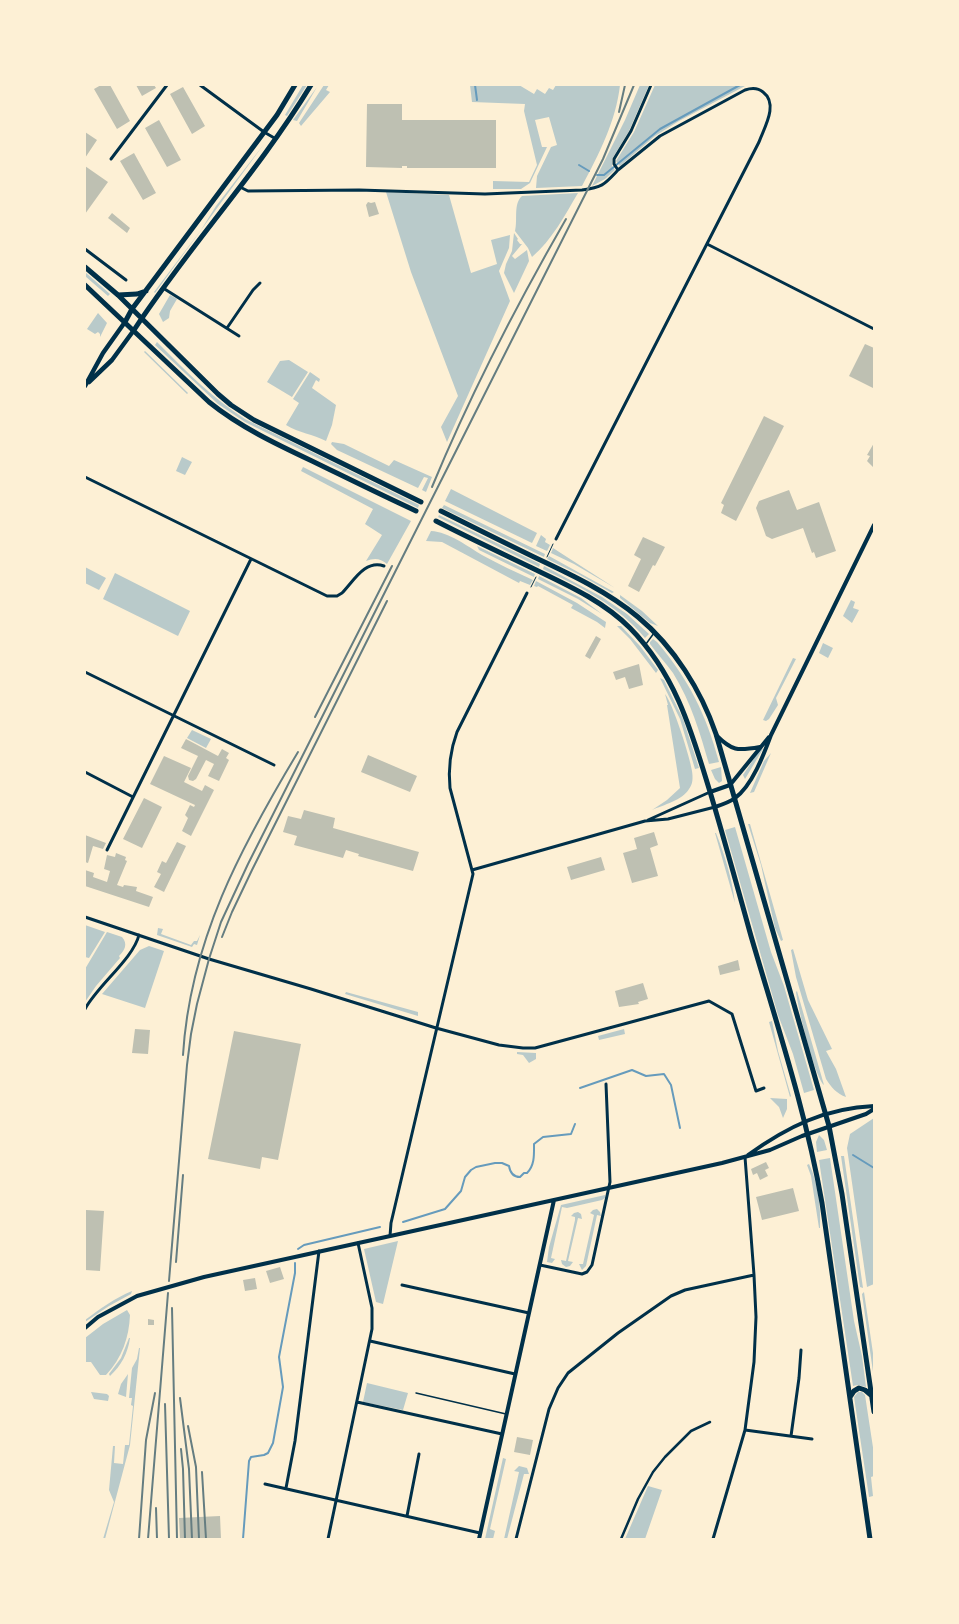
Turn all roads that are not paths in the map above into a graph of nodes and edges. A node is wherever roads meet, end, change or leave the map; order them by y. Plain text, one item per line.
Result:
1 (167, 85) edge
2 (200, 85) edge
3 (295, 85) edge
4 (311, 85) edge
5 (651, 85) edge
6 (264, 132) junction
7 (276, 139) junction
8 (111, 159) dead end
9 (618, 170) junction
10 (240, 187) junction
11 (707, 244) junction
12 (85, 249) edge
13 (85, 267) edge
14 (126, 280) dead end
15 (260, 283) dead end
16 (85, 285) edge
17 (163, 288) junction
18 (146, 291) junction
19 (118, 295) junction
20 (132, 309) junction
21 (142, 318) junction
22 (125, 322) junction
23 (226, 328) junction
24 (874, 329) edge
25 (134, 330) junction
26 (239, 336) dead end
27 (85, 477) edge
28 (421, 502) dead end
29 (416, 511) dead end
30 (441, 511) dead end
31 (436, 521) dead end
32 (874, 526) edge
33 (556, 539) dead end
34 (251, 559) junction
35 (384, 566) dead end
36 (526, 593) dead end
37 (654, 633) junction
38 (645, 645) junction
39 (85, 672) edge
40 (173, 715) junction
41 (716, 734) junction
42 (770, 735) junction
43 (760, 746) junction
44 (274, 765) dead end
45 (85, 772) edge
46 (730, 785) junction
47 (710, 792) junction
48 (133, 796) junction
49 (734, 799) junction
50 (715, 807) junction
51 (646, 821) junction
52 (107, 850) dead end
53 (472, 870) junction
54 (85, 917) edge
55 (139, 935) junction
56 (85, 1010) edge
57 (436, 1028) junction
58 (606, 1084) dead end
59 (764, 1088) dead end
60 (874, 1107) edge
61 (825, 1114) junction
62 (805, 1120) junction
63 (829, 1126) junction
64 (808, 1134) junction
65 (745, 1157) junction
66 (609, 1188) junction
67 (554, 1200) junction
68 (390, 1236) junction
69 (358, 1243) junction
70 (319, 1251) junction
71 (540, 1265) junction
72 (754, 1275) junction
73 (402, 1285) dead end
74 (529, 1313) junction
75 (85, 1328) edge
76 (370, 1341) junction
77 (801, 1350) dead end
78 (515, 1374) junction
79 (416, 1393) dead end
80 (872, 1396) junction
81 (850, 1398) junction
82 (357, 1402) junction
83 (874, 1412) edge
84 (506, 1414) junction
85 (710, 1422) dead end
86 (745, 1430) junction
87 (502, 1434) junction
88 (791, 1436) junction
89 (812, 1439) dead end
90 (419, 1454) dead end
91 (265, 1484) dead end
92 (286, 1488) junction
93 (337, 1500) junction
94 (407, 1516) junction
95 (480, 1533) junction
96 (328, 1539) edge
97 (479, 1539) edge
98 (516, 1539) edge
99 (621, 1539) edge
100 (713, 1539) edge
101 (870, 1539) edge

1 - 8 street
2 - 6 street
3 - 6 main road
4 - 7 main road
5 - 9 street
6 - 7 street
6 - 18 main road
7 - 10 main road
9 - 10 street
9 - 11 street
10 - 17 main road
11 - 24 street
11 - 33 street
12 - 14 street
13 - 19 main road
15 - 23 street
16 - 22 main road
17 - 21 main road
17 - 23 street
18 - 19 main road
18 - 20 main road
19 - 20 main road
20 - 21 main road
20 - 22 main road
21 - 25 main road
21 - 28 main road
22 - 25 main road
22 - 25 main road
23 - 26 street
25 - 29 main road
27 - 34 street
30 - 37 main road
31 - 38 main road
32 - 42 street
34 - 35 street
34 - 40 street
36 - 53 street
37 - 38 lane
37 - 41 main road
38 - 47 main road
39 - 40 street
40 - 44 street
40 - 48 street
41 - 43 street
41 - 46 main road
42 - 43 street
42 - 49 street
43 - 46 street
45 - 48 street
46 - 47 street
46 - 49 main road
47 - 50 main road
47 - 51 street
48 - 52 street
49 - 50 street
49 - 61 main road
50 - 51 street
50 - 62 main road
51 - 53 street
53 - 57 street
54 - 55 street
55 - 56 street
55 - 57 street
57 - 59 street
57 - 68 street
58 - 66 street
60 - 61 street
60 - 63 street
61 - 62 street
61 - 63 main road
62 - 64 main road
62 - 65 street
63 - 64 street
63 - 80 main road
64 - 65 street
64 - 81 main road
65 - 66 street
65 - 72 street
66 - 67 street
66 - 71 street
67 - 68 street
67 - 71 street
68 - 69 street
69 - 70 street
69 - 76 street
70 - 75 street
70 - 92 street
71 - 74 street
72 - 86 street
72 - 98 street
73 - 74 street
74 - 78 street
76 - 78 street
76 - 82 street
77 - 88 street
78 - 84 street
79 - 84 lane
80 - 81 main road
80 - 83 main road
81 - 101 main road
82 - 87 street
82 - 93 street
84 - 87 street
85 - 99 street
86 - 88 street
86 - 100 street
87 - 95 street
88 - 89 street
90 - 94 street
91 - 92 street
92 - 93 street
93 - 94 street
93 - 96 street
94 - 95 street
95 - 97 street

